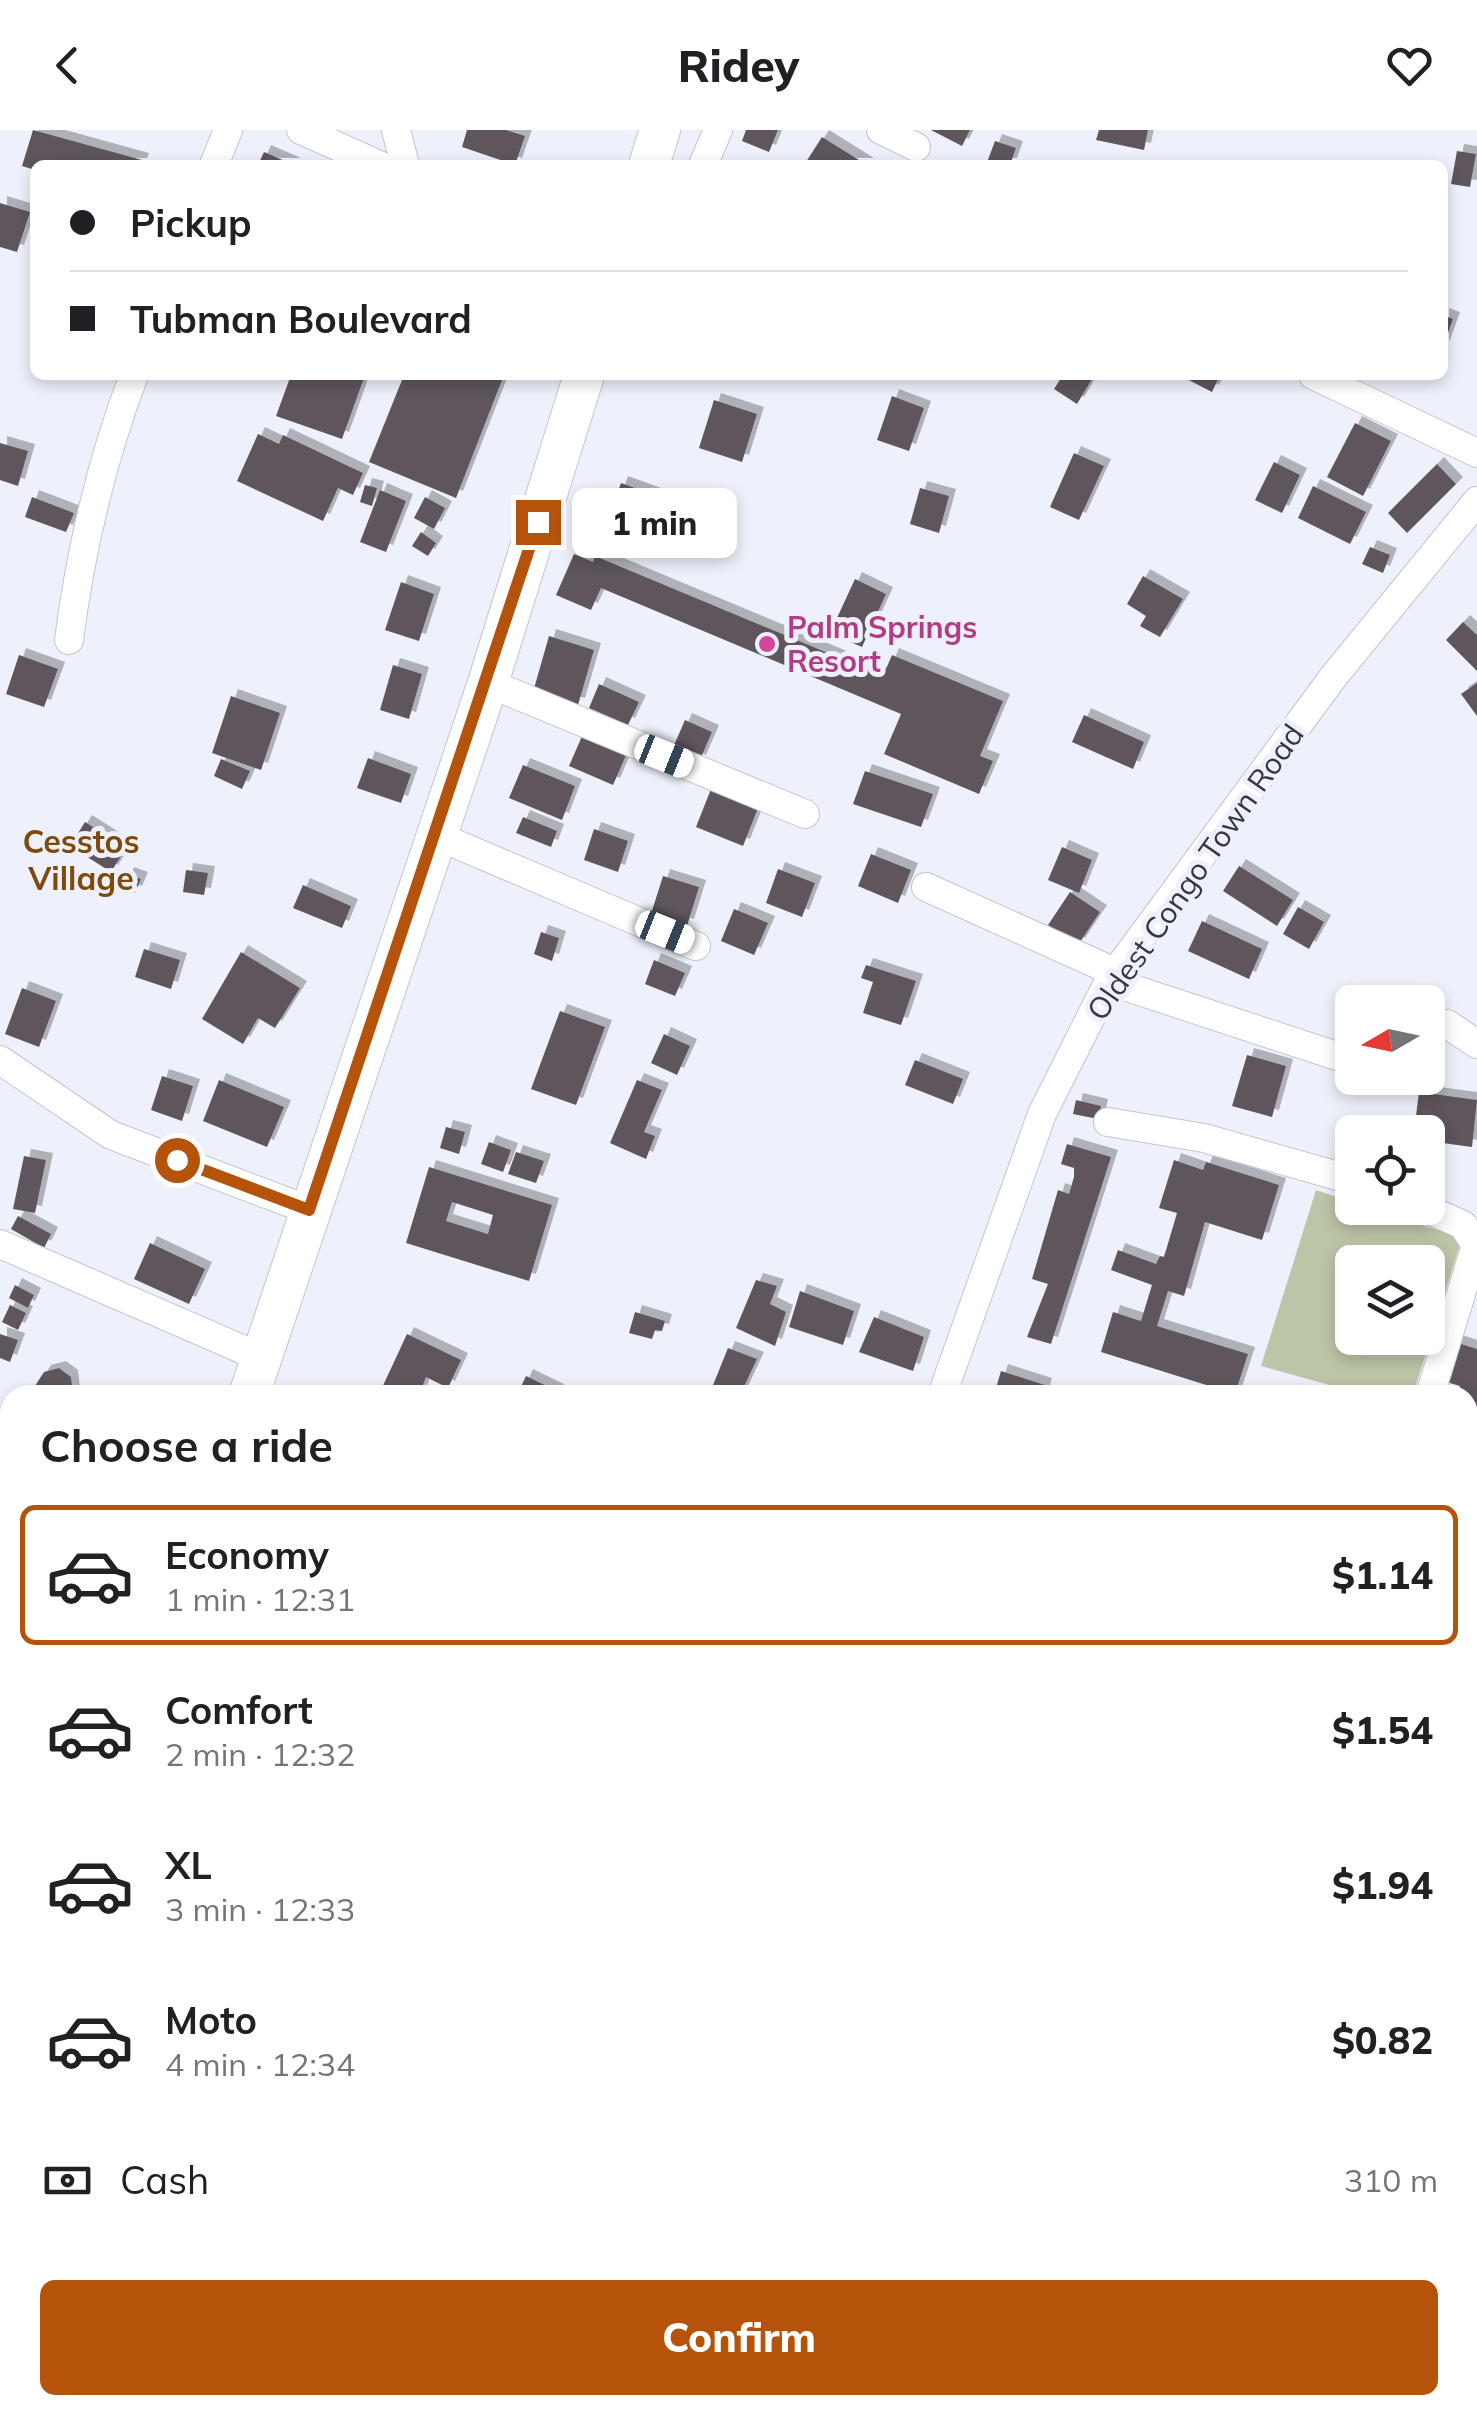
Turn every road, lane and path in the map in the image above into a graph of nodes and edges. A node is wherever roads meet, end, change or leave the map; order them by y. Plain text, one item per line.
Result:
1 (228, 130) edge
2 (301, 130) edge
3 (396, 130) edge
4 (660, 130) edge
5 (718, 130) edge
6 (882, 130) edge
7 (916, 147) dead end
8 (216, 160) edge
9 (368, 160) edge
10 (405, 160) edge
11 (651, 160) edge
12 (705, 160) edge
13 (132, 380) edge
14 (582, 380) edge
15 (1323, 380) edge
16 (1477, 453) edge
17 (1477, 501) edge
18 (69, 640) dead end
19 (488, 684) junction
20 (805, 814) dead end
21 (436, 835) junction
22 (926, 887) dead end
23 (696, 946) dead end
24 (1113, 977) junction
25 (1445, 1025) edge
26 (1477, 1044) edge
27 (1335, 1055) edge
28 (0, 1060) edge
29 (1108, 1122) dead end
30 (1335, 1175) edge
31 (309, 1210) junction
32 (1445, 1217) edge
33 (0, 1244) edge
34 (260, 1356) junction
35 (252, 1385) edge
36 (946, 1385) edge
37 (1433, 1385) edge

1 - 8 street
2 - 9 street
3 - 10 street
4 - 11 highway
5 - 12 street
6 - 7 street
13 - 18 street
14 - 19 highway
15 - 16 street
17 - 24 street, Oldest Congo Town Road
19 - 20 street
19 - 21 highway
21 - 23 street
21 - 31 highway
22 - 24 street
24 - 27 street
24 - 36 street, Oldest Congo Town Road
25 - 26 street
28 - 31 street
29 - 30 street
31 - 34 highway
32 - 37 street
33 - 34 street
34 - 35 highway

